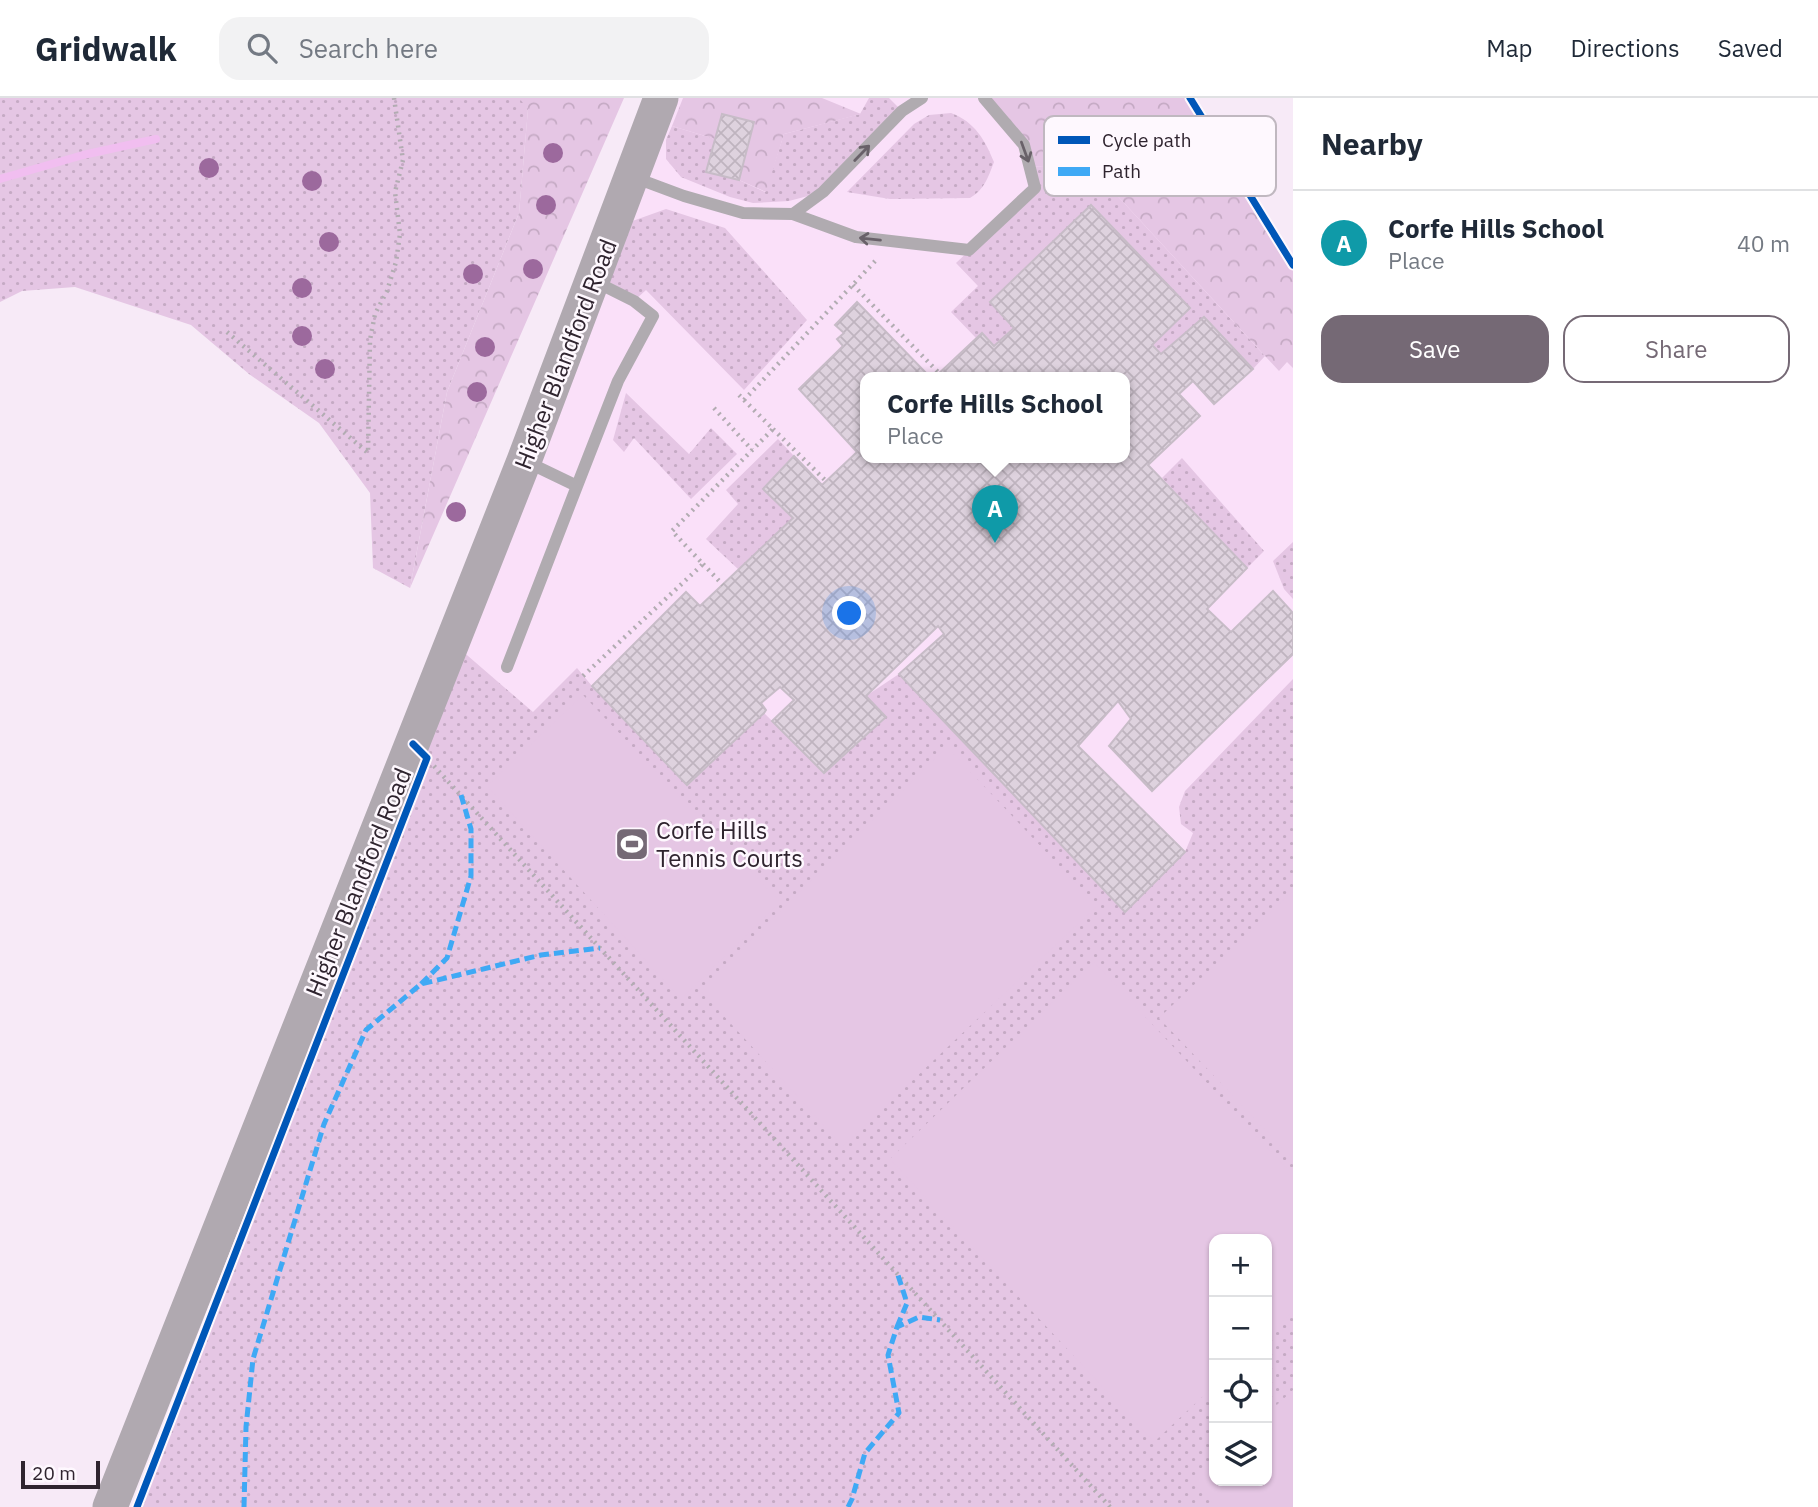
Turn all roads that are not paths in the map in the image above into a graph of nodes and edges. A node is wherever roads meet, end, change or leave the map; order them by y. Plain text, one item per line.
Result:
1 (661, 98) edge
2 (922, 98) edge
3 (984, 98) edge
4 (633, 177) junction
5 (793, 215) junction
6 (593, 281) junction
7 (524, 461) junction
8 (577, 486) junction
9 (507, 667) dead end
10 (110, 1507) edge

1 - 4 main road, Higher Blandford Road
5 -> 2 lane
3 -> 5 lane
4 - 5 lane
4 - 6 main road, Higher Blandford Road
6 - 7 main road, Higher Blandford Road
6 - 8 lane
7 - 8 lane
7 - 10 main road, Higher Blandford Road
8 - 9 lane

